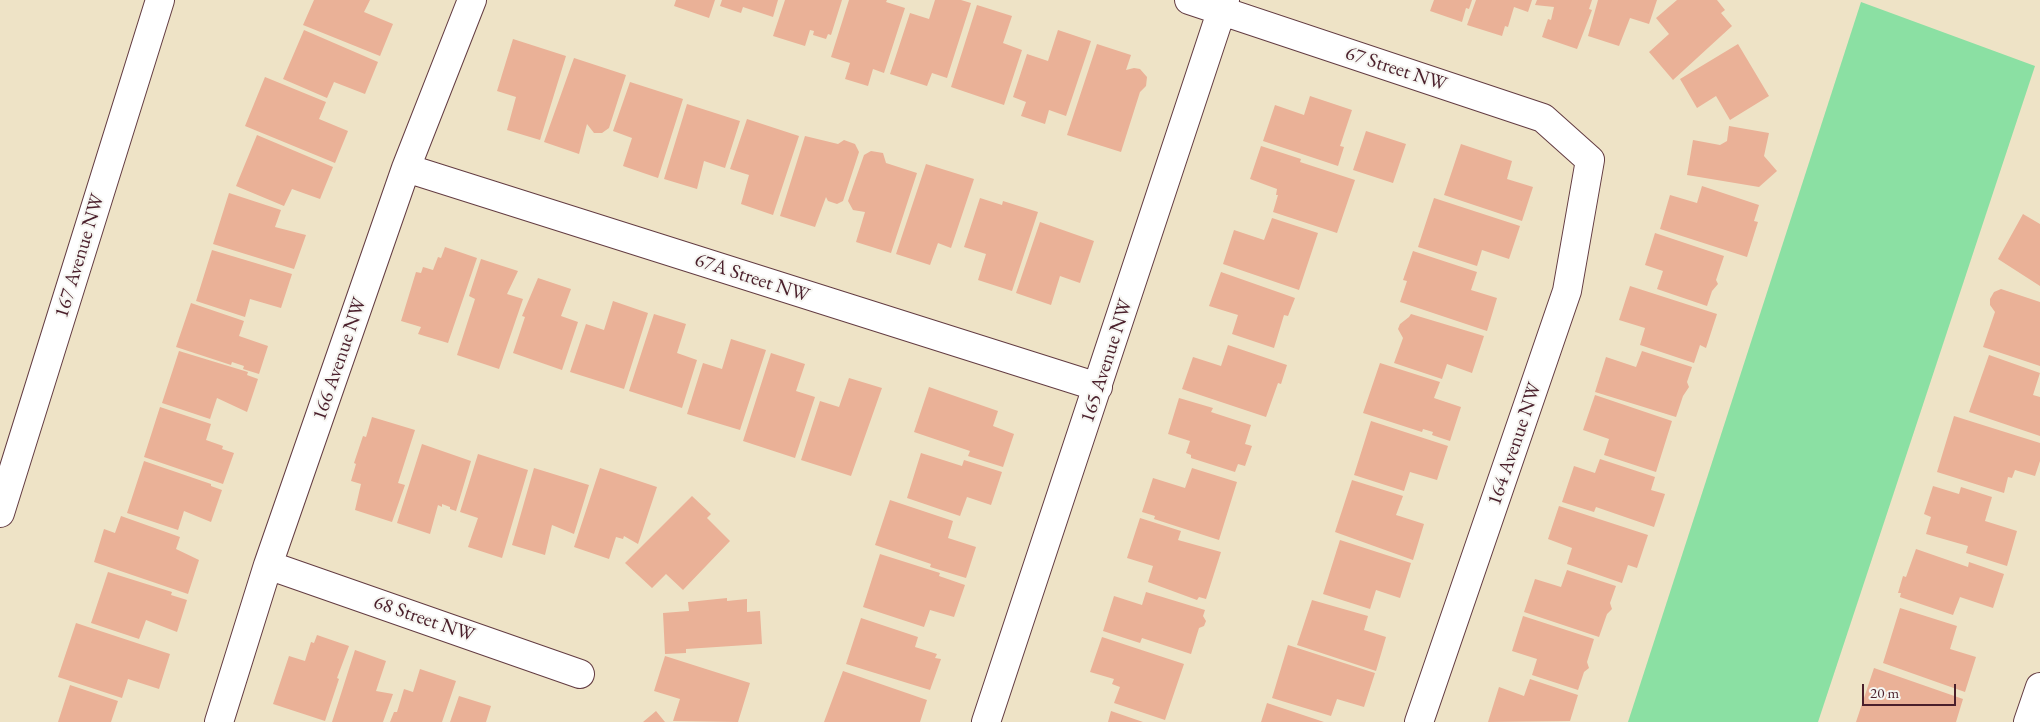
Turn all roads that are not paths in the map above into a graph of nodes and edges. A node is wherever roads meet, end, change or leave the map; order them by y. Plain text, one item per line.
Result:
1 (160, 0) edge
2 (472, 0) edge
3 (1189, 0) edge
4 (1223, 5) edge
5 (1590, 160) joint
6 (406, 168) junction
7 (1098, 387) junction
8 (0, 513) edge
9 (268, 565) junction
10 (580, 674) dead end
11 (2040, 687) edge
12 (219, 722) edge
13 (986, 722) edge
14 (1420, 722) edge
15 (2028, 722) edge

1 - 8 street, 167 Avenue NW
2 - 6 street, 166 Avenue NW
3 - 4 street, 67 Street NW
4 - 5 street, 67 Street NW
4 - 7 street, 165 Avenue NW
5 - 14 street, 164 Avenue NW
6 - 7 street, 67A Street NW
6 - 9 street, 166 Avenue NW
7 - 13 street, 165 Avenue NW
9 - 10 street, 68 Street NW
9 - 12 street, 166 Avenue NW
11 - 15 street

